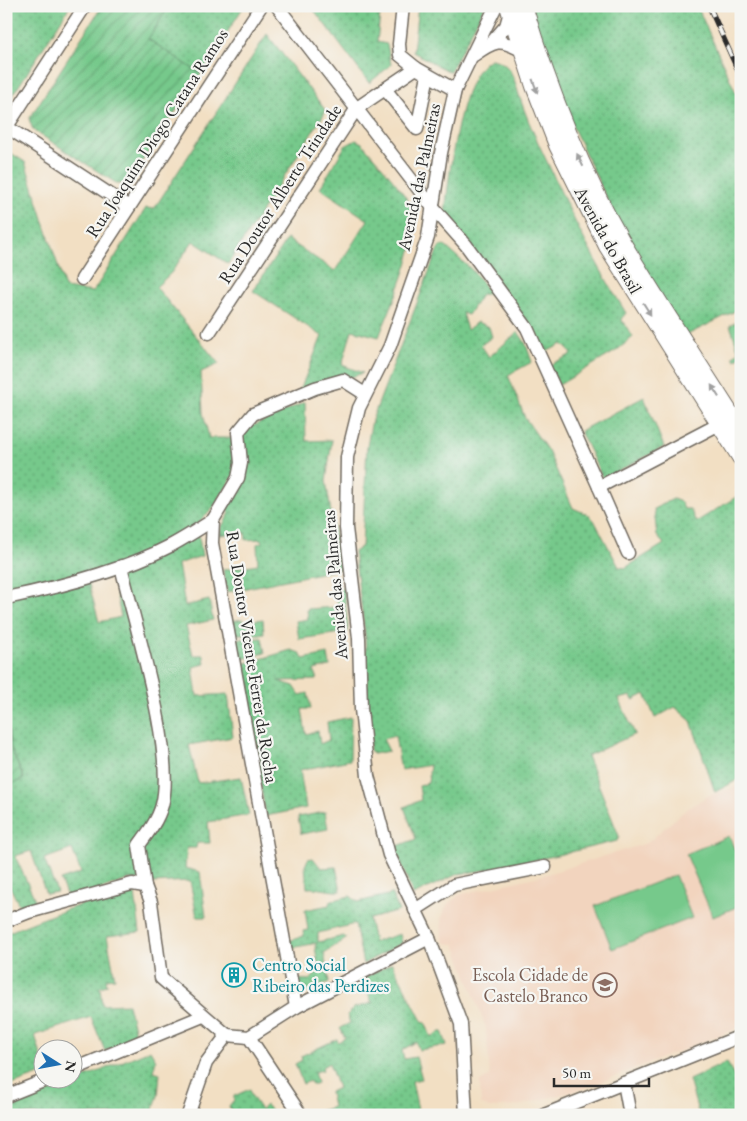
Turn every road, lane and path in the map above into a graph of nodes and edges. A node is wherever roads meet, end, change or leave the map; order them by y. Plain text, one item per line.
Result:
1 (85, 6) edge
2 (261, 6) edge
3 (277, 6) edge
4 (403, 6) edge
5 (509, 9) edge
6 (492, 42) junction
7 (523, 51) junction
8 (472, 56) junction
9 (416, 68) junction
10 (428, 75) junction
11 (385, 89) junction
12 (455, 90) junction
13 (357, 108) junction
14 (6, 128) edge
15 (129, 207) junction
16 (434, 209) junction
17 (82, 279) dead end
18 (209, 333) dead end
19 (365, 394) junction
20 (731, 425) edge
21 (741, 457) edge
22 (599, 487) junction
23 (213, 520) junction
24 (628, 553) dead end
25 (121, 566) junction
26 (6, 598) edge
27 (545, 866) dead end
28 (145, 886) junction
29 (415, 910) junction
30 (6, 921) edge
31 (429, 938) junction
32 (296, 1007) junction
33 (203, 1016) junction
34 (227, 1035) junction
35 (741, 1036) edge
36 (249, 1037) junction
37 (82, 1066) edge
38 (624, 1084) junction
39 (32, 1086) edge
40 (6, 1096) edge
41 (188, 1115) edge
42 (301, 1115) edge
43 (466, 1115) edge
44 (544, 1115) edge
45 (630, 1115) edge

1 - 14 street
2 - 15 street, Rua Joaquim Diogo Catana Ramos
3 - 13 street
4 - 9 street
5 - 6 street, Avenida das Palmeiras
5 - 7 main road, Avenida do Brasil
5 - 8 street, Avenida das Palmeiras
20 -> 5 main road, Avenida do Brasil
6 - 7 street
6 - 8 street, Avenida das Palmeiras
7 -> 20 main road, Avenida do Brasil
8 - 12 street, Avenida das Palmeiras
9 - 10 street
9 - 11 street, Rua Doutor Alberto Trindade
10 - 11 street
10 - 12 street
11 - 13 street, Rua Doutor Alberto Trindade
12 - 16 street, Avenida das Palmeiras
13 - 16 street
13 - 18 street, Rua Doutor Alberto Trindade
14 - 15 street
15 - 17 street, Rua Joaquim Diogo Catana Ramos
16 - 19 street, Avenida das Palmeiras
16 - 22 street
19 - 23 street, Rua Doutor Vicente Ferrer da Rocha
19 - 29 street, Avenida das Palmeiras
20 - 21 main road, Avenida do Brasil
20 - 22 street
22 - 24 street
23 - 25 street
23 - 32 street, Rua Doutor Vicente Ferrer da Rocha
25 - 26 street
25 - 28 street
27 - 29 street
28 - 30 street
28 - 33 street
29 - 31 street, Avenida das Palmeiras
31 - 32 street
31 - 43 street, Avenida das Palmeiras
32 - 36 street
33 - 34 street
33 - 37 street
34 - 36 street
34 - 41 street
35 - 38 street
36 - 42 street
38 - 44 street
38 - 45 street
39 - 40 street

